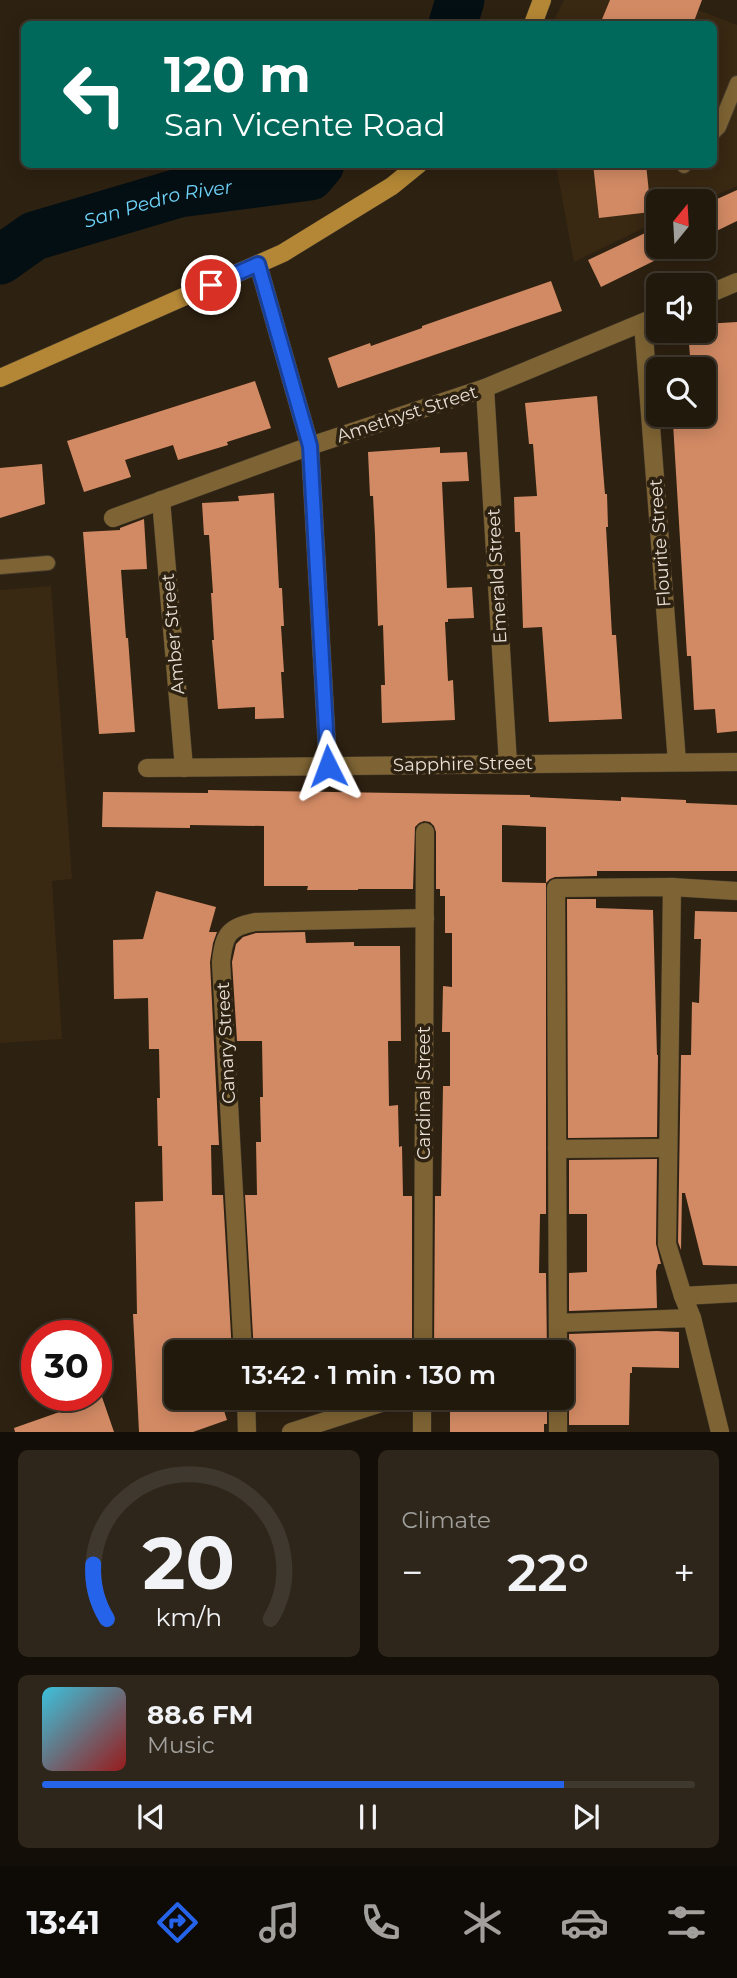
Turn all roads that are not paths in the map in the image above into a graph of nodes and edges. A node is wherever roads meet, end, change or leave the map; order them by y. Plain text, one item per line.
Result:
1 (542, 0) edge
2 (534, 21) edge
3 (737, 83) edge
4 (717, 126) edge
5 (414, 168) edge
6 (258, 264) junction
7 (737, 282) edge
8 (716, 291) edge
9 (646, 321) edge
10 (651, 343) edge
11 (0, 378) edge
12 (485, 388) junction
13 (310, 446) junction
14 (161, 500) junction
15 (113, 518) dead end
16 (48, 563) dead end
17 (0, 567) edge
18 (677, 762) junction
19 (737, 762) edge
20 (508, 764) junction
21 (328, 766) junction
22 (147, 768) dead end
23 (184, 768) junction
24 (425, 832) dead end
25 (672, 887) junction
26 (737, 891) edge
27 (425, 918) junction
28 (668, 1148) junction
29 (557, 1149) junction
30 (737, 1293) edge
31 (683, 1296) junction
32 (692, 1318) junction
33 (558, 1323) junction
34 (242, 1340) edge
35 (423, 1340) edge
36 (558, 1340) edge
37 (246, 1410) edge
38 (360, 1410) edge
39 (422, 1410) edge
40 (558, 1410) edge
41 (247, 1432) edge
42 (291, 1432) edge
43 (422, 1432) edge
44 (558, 1432) edge
45 (720, 1432) edge

1 - 2 main road
3 - 4 lane
5 - 6 main road
6 - 11 main road
6 - 13 street
7 - 8 street
9 - 12 street, Amethyst Street
10 - 18 street, Flourite Street
12 - 13 street, Amethyst Street
12 - 20 street, Emerald Street
13 - 14 street, Amethyst Street
13 - 21 street
14 - 15 street, Amethyst Street
14 - 23 street, Amber Street
16 - 17 lane
18 - 19 street, Sapphire Street
18 - 20 street, Sapphire Street
20 - 21 street, Sapphire Street
21 - 23 street, Sapphire Street
22 - 23 street, Sapphire Street
24 - 27 street, Cardinal Street
25 - 26 street
25 - 28 street
25 - 29 street
27 - 34 street, Canary Street
27 - 35 street, Cardinal Street
28 - 29 street
28 - 31 street
29 - 33 street
30 - 31 street
31 - 32 street
32 - 33 street
32 - 45 street
33 - 36 street
37 - 41 street
38 - 42 street
39 - 43 street
40 - 44 street

